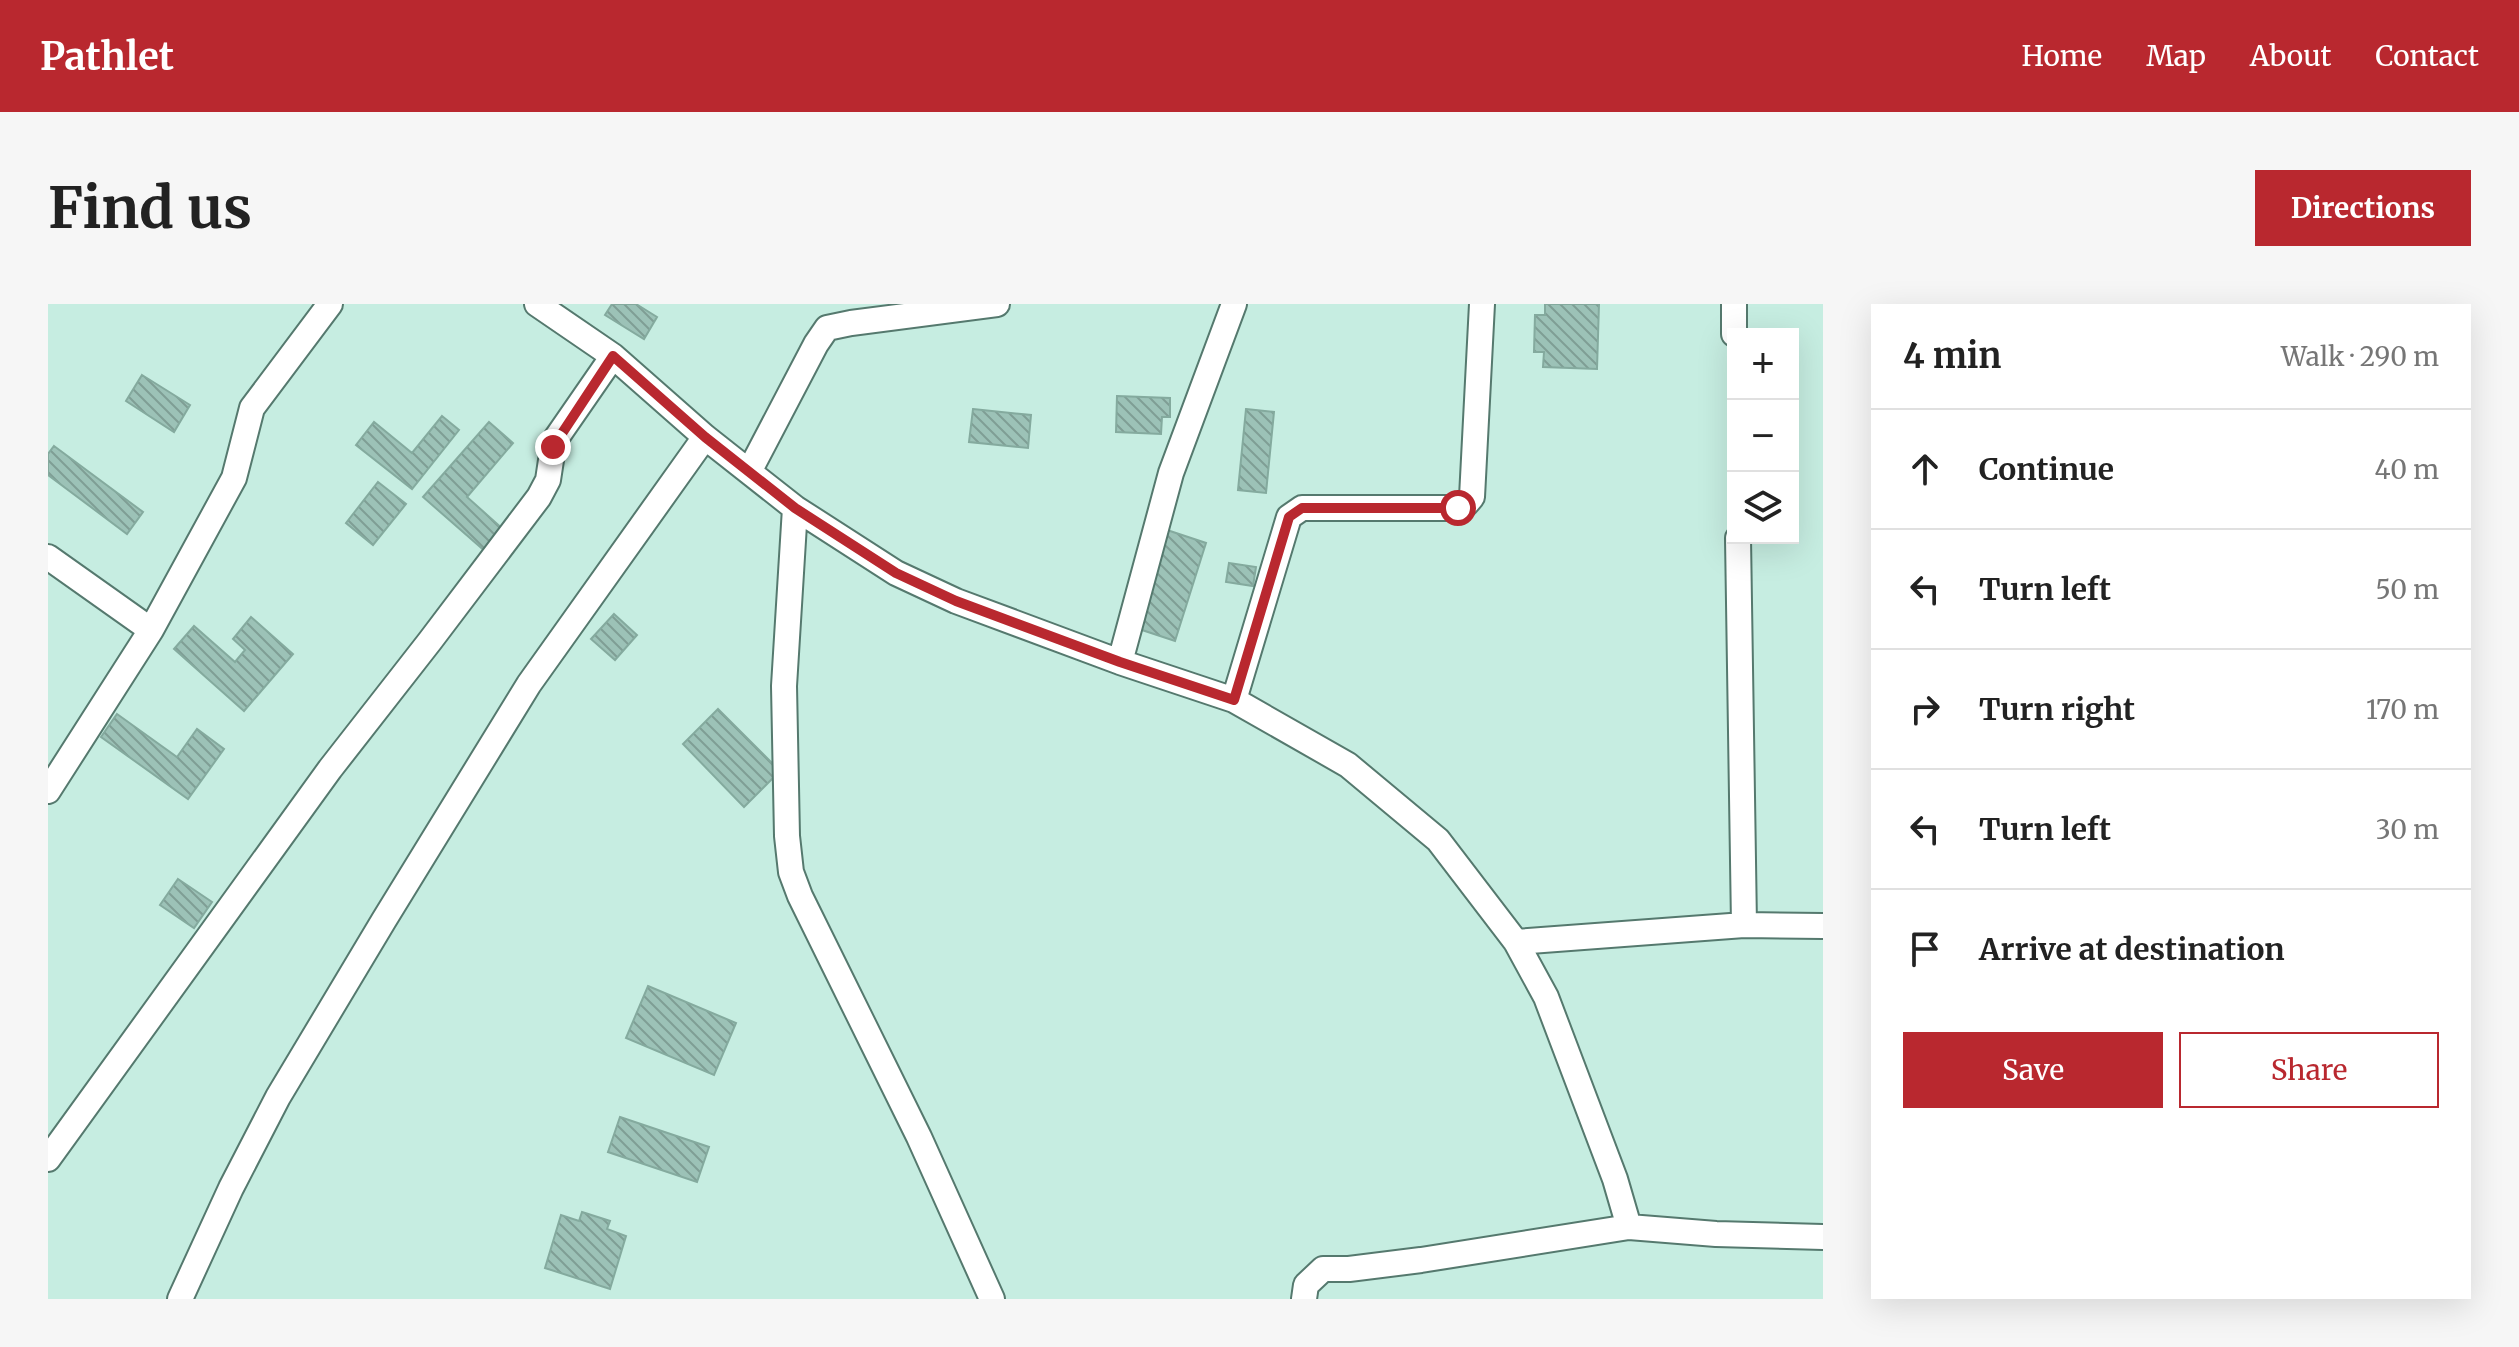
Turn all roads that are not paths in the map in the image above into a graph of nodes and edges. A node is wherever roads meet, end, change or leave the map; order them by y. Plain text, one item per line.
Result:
1 (537, 304) edge
2 (997, 304) edge
3 (1234, 304) edge
4 (1482, 304) edge
5 (1734, 304) edge
6 (325, 306) edge
7 (574, 314) edge
8 (1734, 328) edge
9 (613, 356) junction
10 (705, 437) junction
11 (750, 470) junction
12 (795, 508) junction
13 (1738, 544) edge
14 (48, 557) edge
15 (151, 630) junction
16 (1120, 662) junction
17 (1234, 700) junction
18 (48, 791) edge
19 (1744, 925) junction
20 (1823, 926) edge
21 (1516, 942) junction
22 (48, 1159) edge
23 (1629, 1227) junction
24 (1823, 1237) edge
25 (180, 1299) edge
26 (992, 1299) edge
27 (1304, 1299) edge

1 - 7 street
2 - 11 street
3 - 16 street
4 - 17 street
5 - 8 street
6 - 15 street
7 - 9 street
9 - 10 street
9 - 22 street
10 - 11 street
10 - 25 street
11 - 12 street
12 - 16 street
12 - 26 street
13 - 19 street
14 - 15 street
15 - 18 street
16 - 17 street
17 - 21 street
19 - 20 street
19 - 21 street
21 - 23 street
23 - 24 street
23 - 27 street

